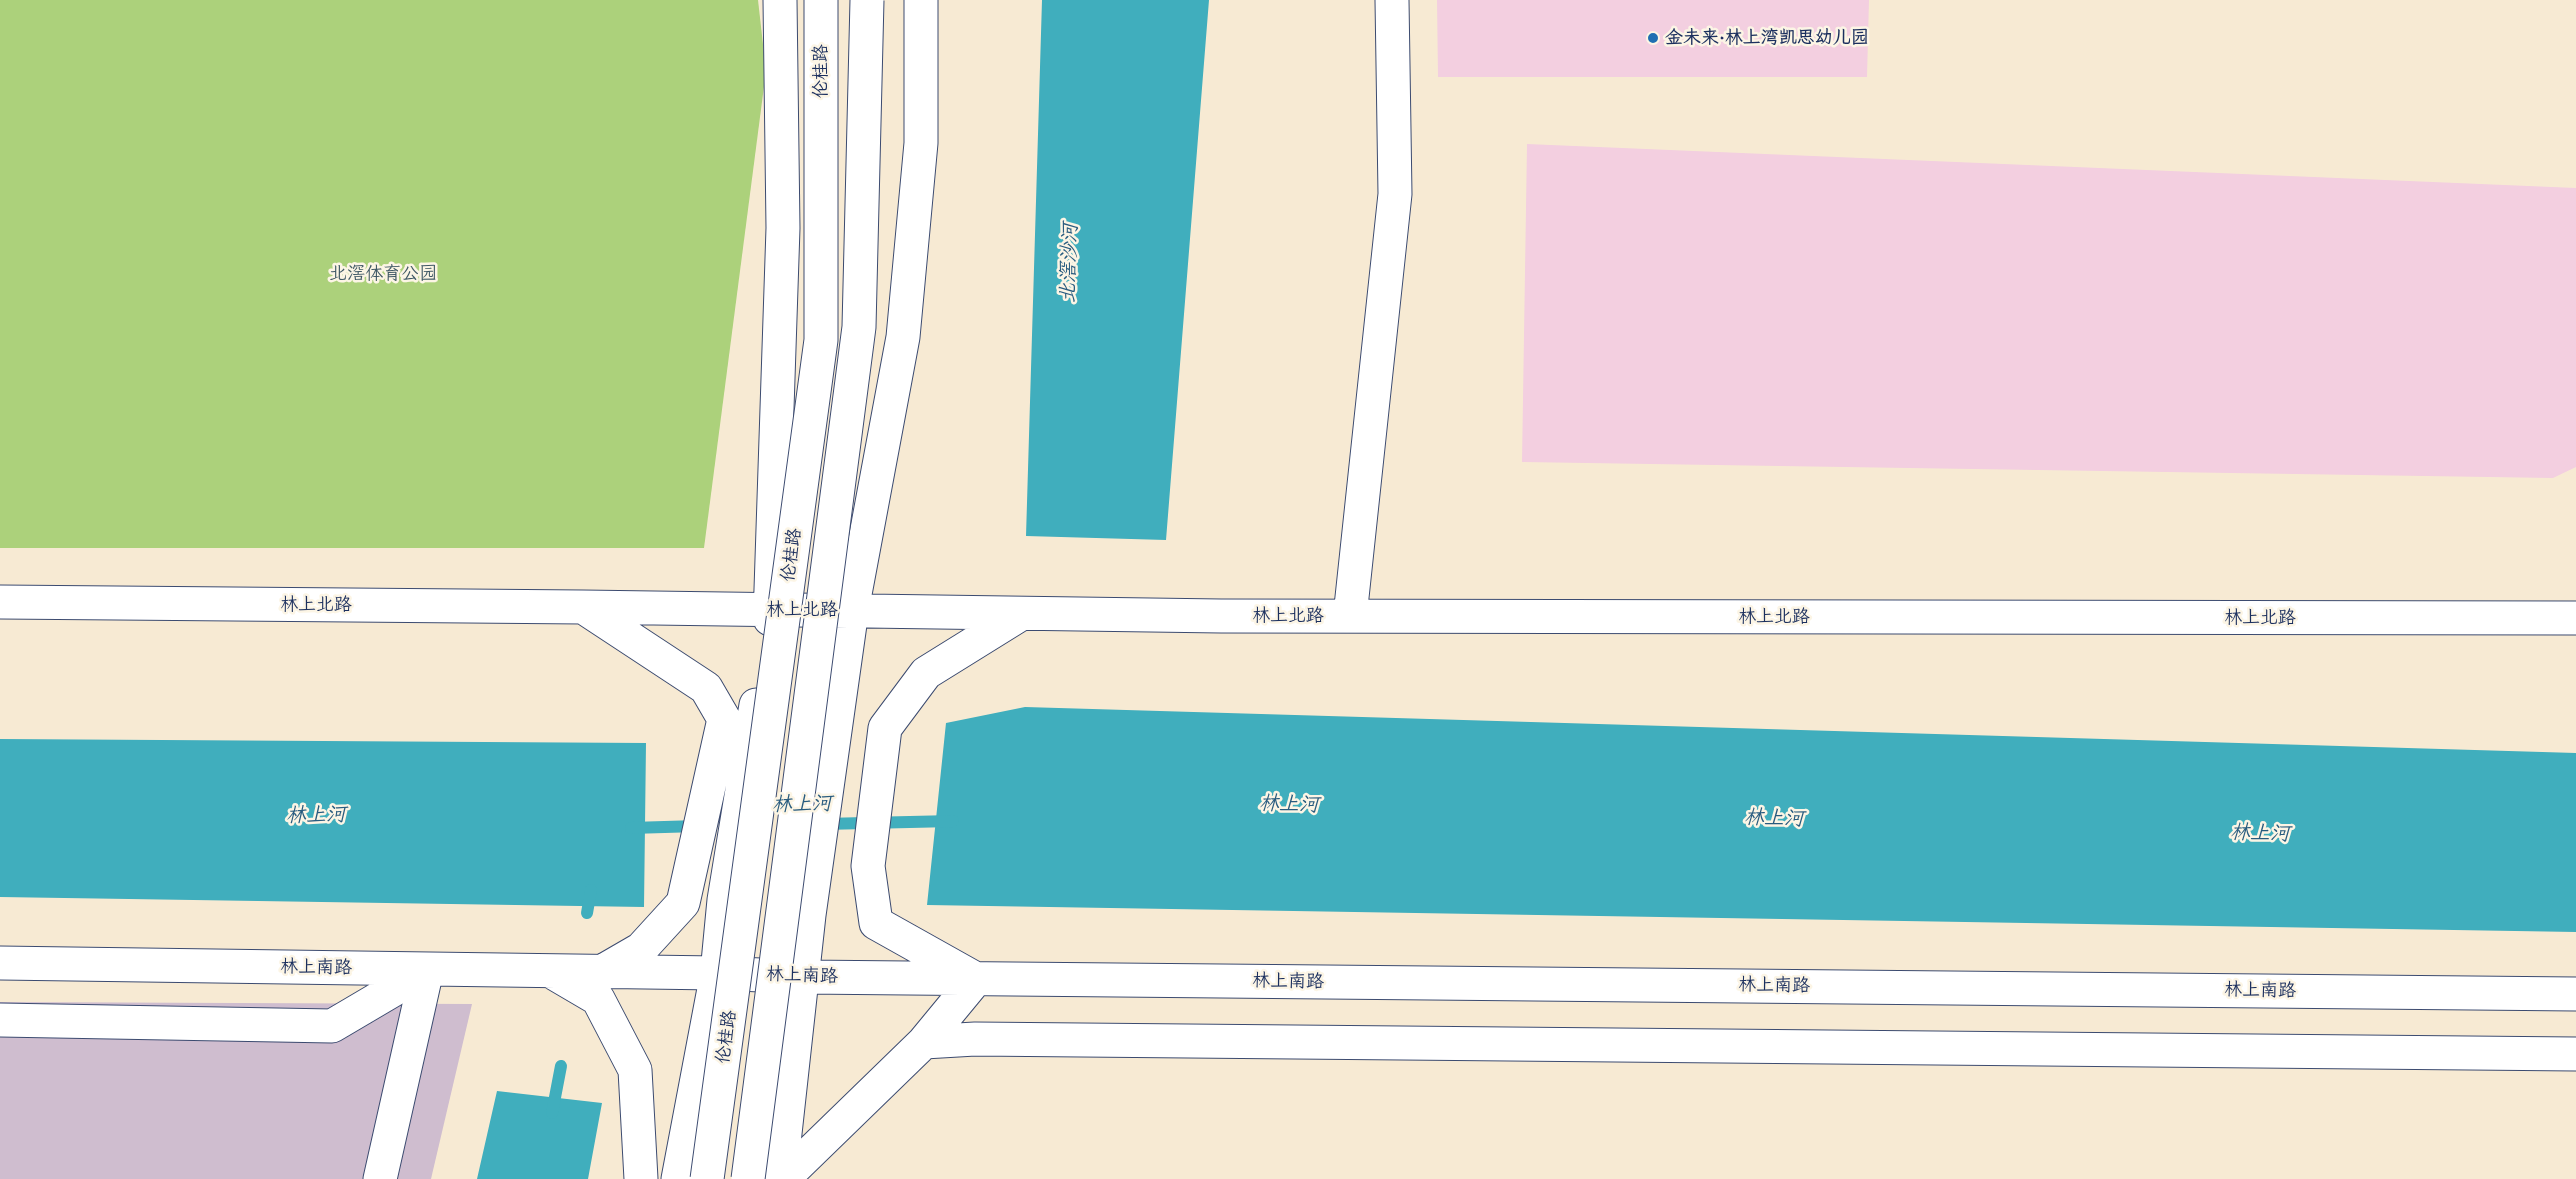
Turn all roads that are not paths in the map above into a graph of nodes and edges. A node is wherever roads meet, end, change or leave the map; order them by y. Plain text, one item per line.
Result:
1 (780, 0) edge
2 (821, 0) edge
3 (867, 0) edge
4 (921, 0) edge
5 (1392, 0) edge
6 (0, 602) edge
7 (583, 607) junction
8 (771, 610) junction
9 (852, 610) junction
10 (1021, 614) junction
11 (1350, 616) junction
12 (2576, 618) edge
13 (0, 963) edge
14 (428, 970) junction
15 (552, 971) junction
16 (601, 972) junction
17 (717, 973) junction
18 (804, 977) junction
19 (976, 979) junction
20 (2576, 994) edge
21 (0, 1020) edge
22 (924, 1042) junction
23 (2576, 1054) edge
24 (380, 1179) edge
25 (641, 1179) edge
26 (678, 1179) edge
27 (707, 1179) edge
28 (748, 1179) edge
29 (782, 1179) edge

1 - 8 main road
2 - 27 main road, 伦桂路, bridge
3 - 28 main road, 伦桂路, bridge
4 - 9 main road
5 - 11 main road
6 - 7 main road, 林上北路
7 - 8 main road, 林上北路
7 - 16 main road
8 - 9 main road, 林上北路
8 - 17 main road
9 - 10 main road, 林上北路
9 - 18 main road
10 - 11 main road, 林上北路
10 - 19 main road
11 - 12 main road, 林上北路
13 - 14 main road, 林上南路
14 - 15 main road, 林上南路
14 - 21 main road
14 - 24 main road
15 - 16 main road, 林上南路
15 - 25 main road
16 - 17 main road, 林上南路
17 - 18 main road, 林上南路
17 - 26 main road
18 - 19 main road, 林上南路
18 - 29 main road
19 - 20 main road, 林上南路
19 - 22 main road
22 - 23 main road
22 - 29 main road

